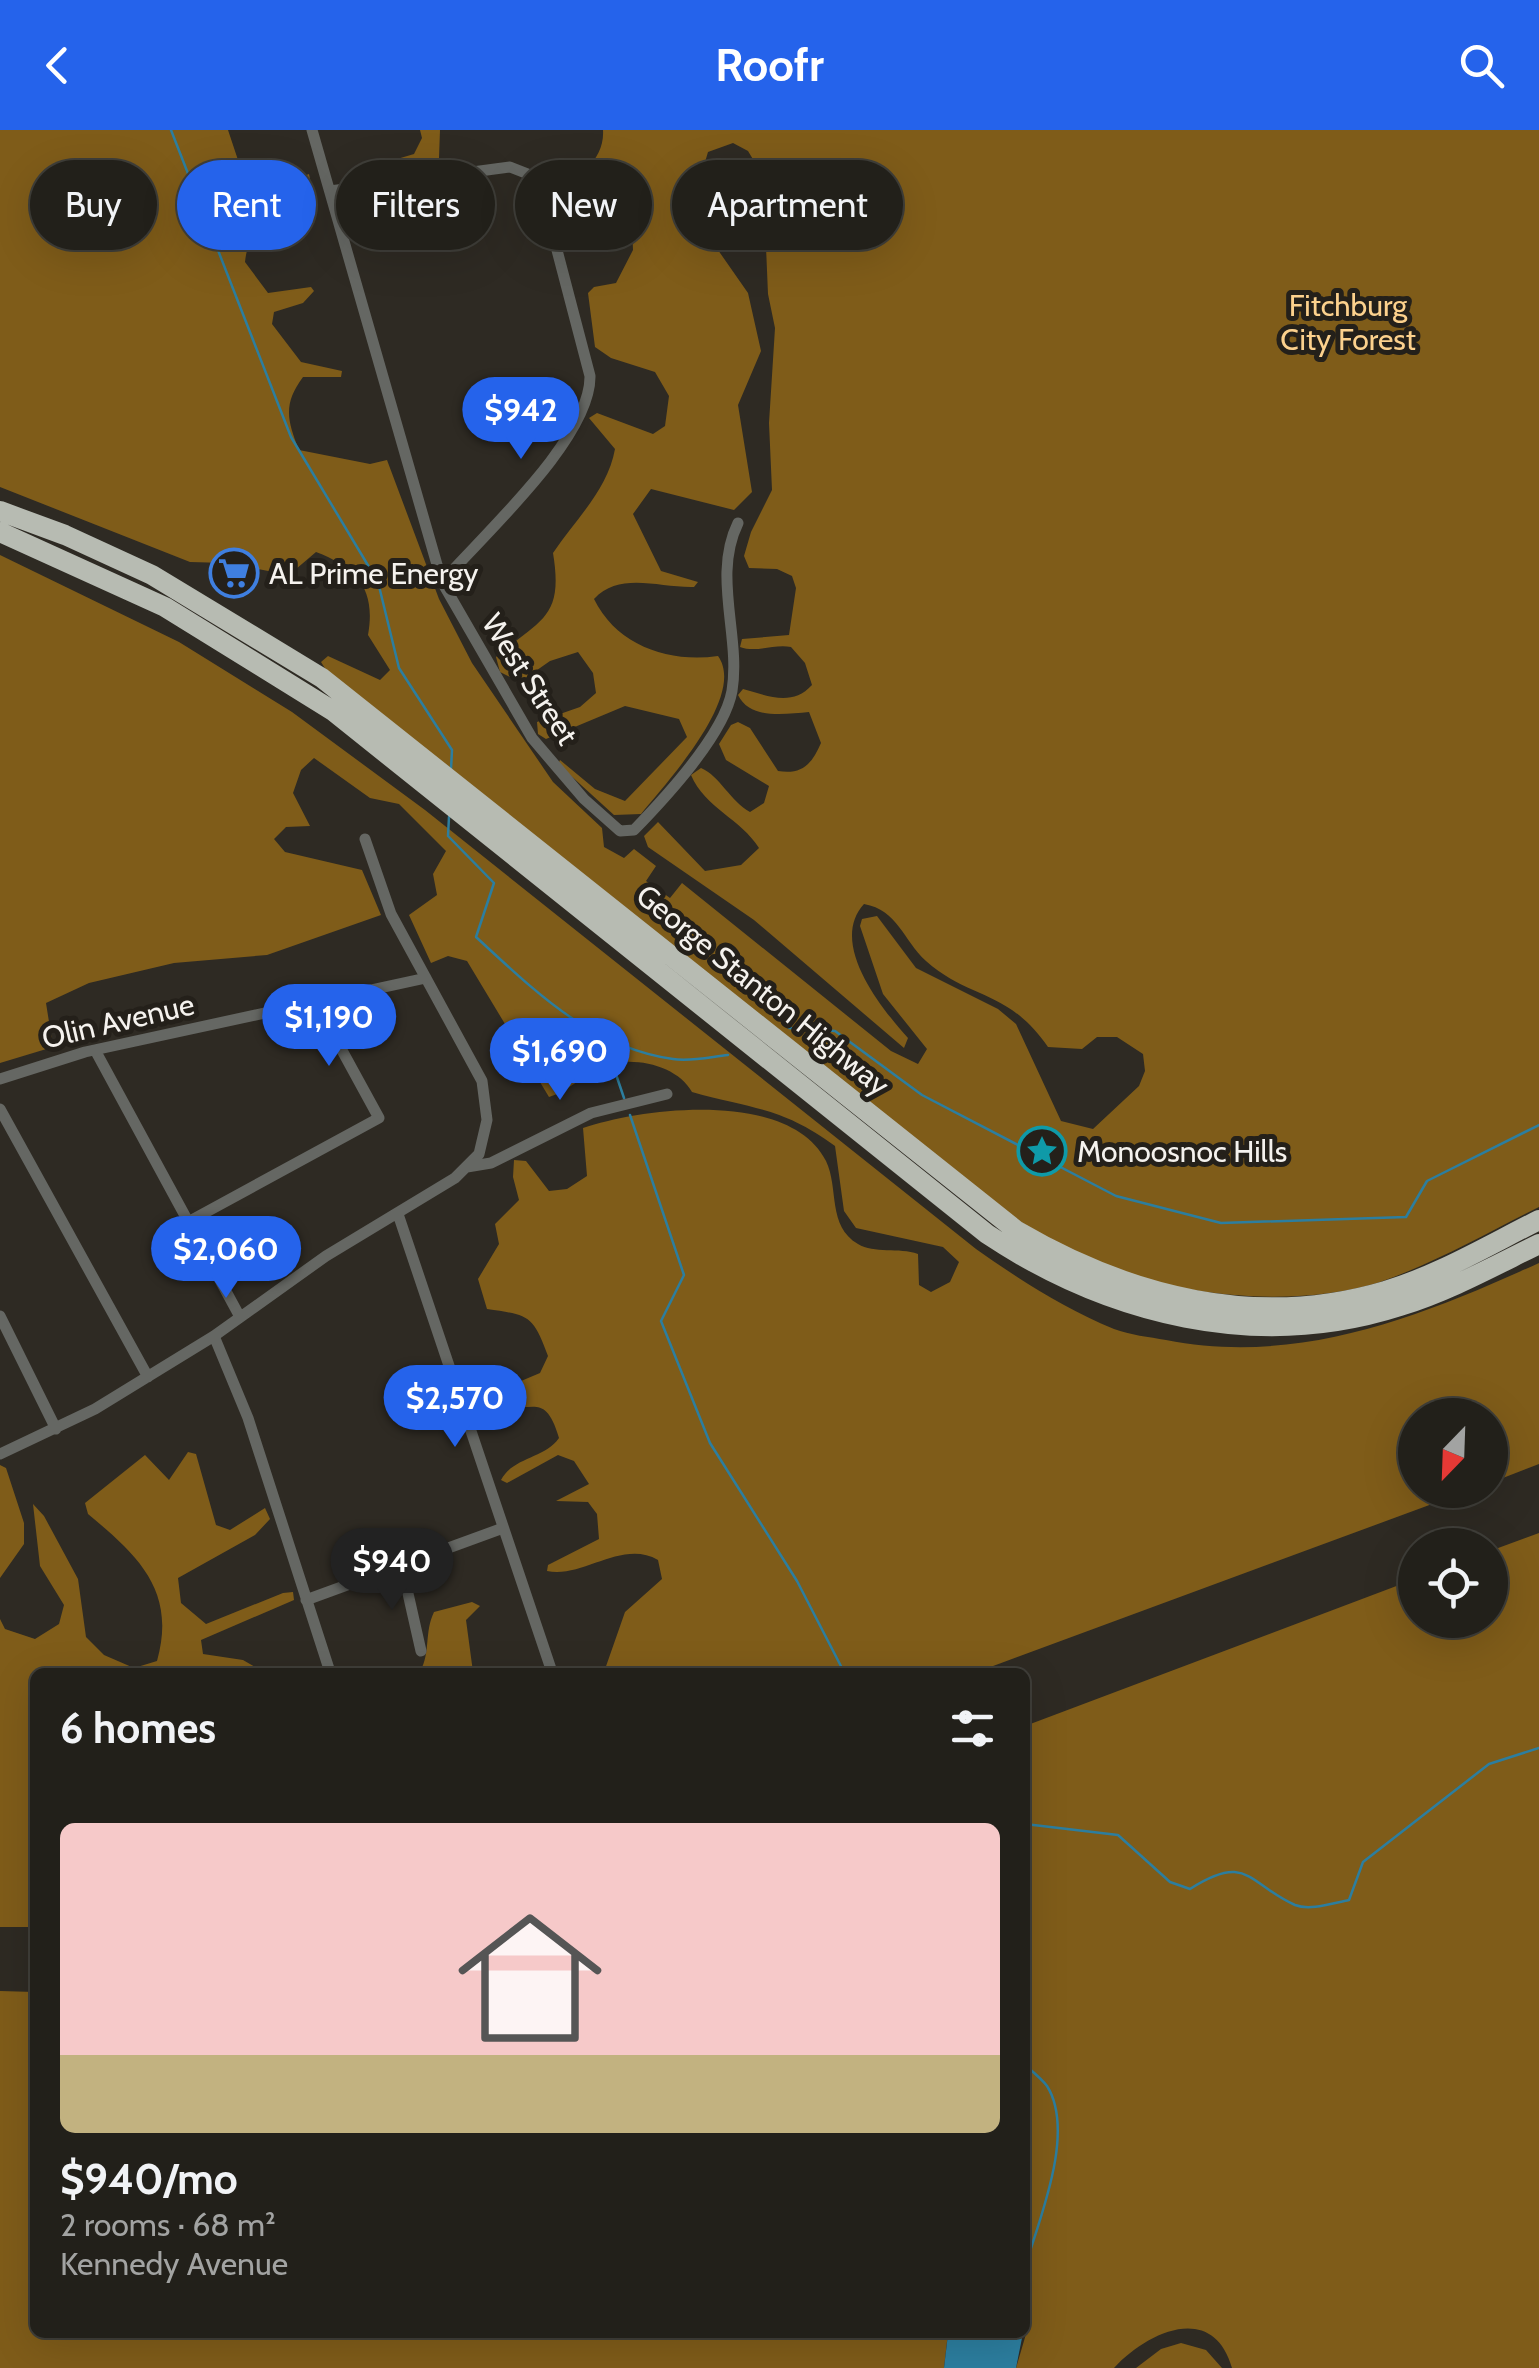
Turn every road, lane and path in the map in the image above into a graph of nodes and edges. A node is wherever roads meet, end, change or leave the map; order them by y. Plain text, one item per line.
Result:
1 (312, 130) edge
2 (330, 191) junction
3 (0, 511) edge
4 (738, 522) dead end
5 (0, 532) edge
6 (442, 582) junction
7 (445, 787) junction
8 (365, 839) dead end
9 (426, 978) junction
10 (315, 1001) junction
11 (95, 1050) junction
12 (0, 1079) edge
13 (667, 1094) dead end
14 (0, 1109) edge
15 (467, 1168) junction
16 (398, 1214) junction
17 (1539, 1220) edge
18 (188, 1222) junction
19 (1539, 1244) edge
20 (0, 1316) edge
21 (240, 1317) junction
22 (214, 1336) junction
23 (148, 1377) junction
24 (56, 1429) junction
25 (0, 1454) edge
26 (503, 1528) junction
27 (402, 1566) junction
28 (306, 1600) junction
29 (421, 1651) dead end
30 (329, 1668) edge
31 (551, 1668) edge

1 - 2 street, West Street
2 - 6 street, West Street
2 - 6 street
3 - 7 highway, George Stanton Highway
4 - 6 street, West Street
5 - 7 highway, George Stanton Highway
7 - 17 highway, George Stanton Highway
7 - 19 highway, George Stanton Highway
8 - 9 street
9 - 10 street, Olin Avenue
9 - 15 street
10 - 11 street, Olin Avenue
10 - 18 street
11 - 12 street, Olin Avenue
11 - 18 street
13 - 15 street
14 - 23 street
15 - 16 street
16 - 21 street
16 - 26 street
18 - 21 street
20 - 24 street
21 - 22 street
22 - 23 street
22 - 28 street
23 - 24 street
24 - 25 street
26 - 27 street
26 - 31 street
27 - 28 street
27 - 29 street
28 - 30 street

